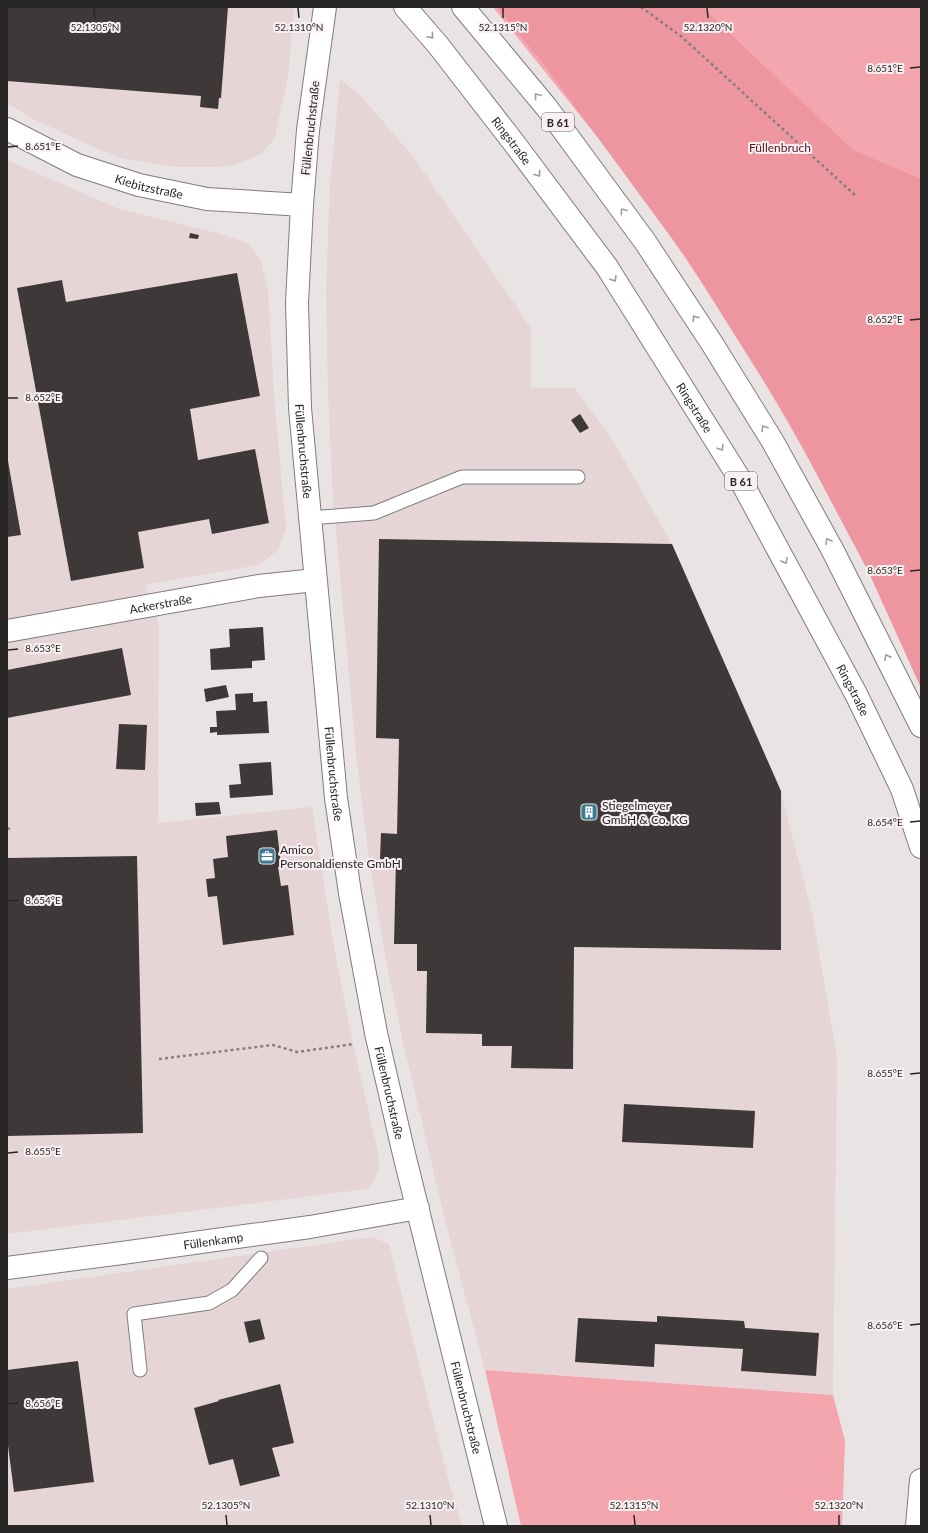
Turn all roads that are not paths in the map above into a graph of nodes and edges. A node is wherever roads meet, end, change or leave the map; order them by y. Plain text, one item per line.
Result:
1 (325, 7) edge
2 (405, 7) edge
3 (463, 7) edge
4 (7, 129) edge
5 (302, 205) junction
6 (578, 477) dead end
7 (309, 518) junction
8 (315, 580) junction
9 (7, 631) edge
10 (921, 726) edge
11 (921, 847) edge
12 (418, 1208) junction
13 (261, 1258) dead end
14 (7, 1268) edge
15 (140, 1370) dead end
16 (921, 1480) edge
17 (496, 1526) edge
18 (917, 1526) edge

1 - 5 main road, Füllenbruchstraße
2 -> 11 main road, Ringstraße / B 61
10 -> 3 main road, B 61
4 - 5 main road, Kiebitzstraße
5 - 7 main road, Füllenbruchstraße
6 - 7 lane
7 - 8 main road, Füllenbruchstraße
8 - 9 main road, Ackerstraße
8 - 12 main road, Füllenbruchstraße
12 - 14 main road, Füllenkamp
12 - 17 main road, Füllenbruchstraße
13 - 15 lane
16 - 18 main road

